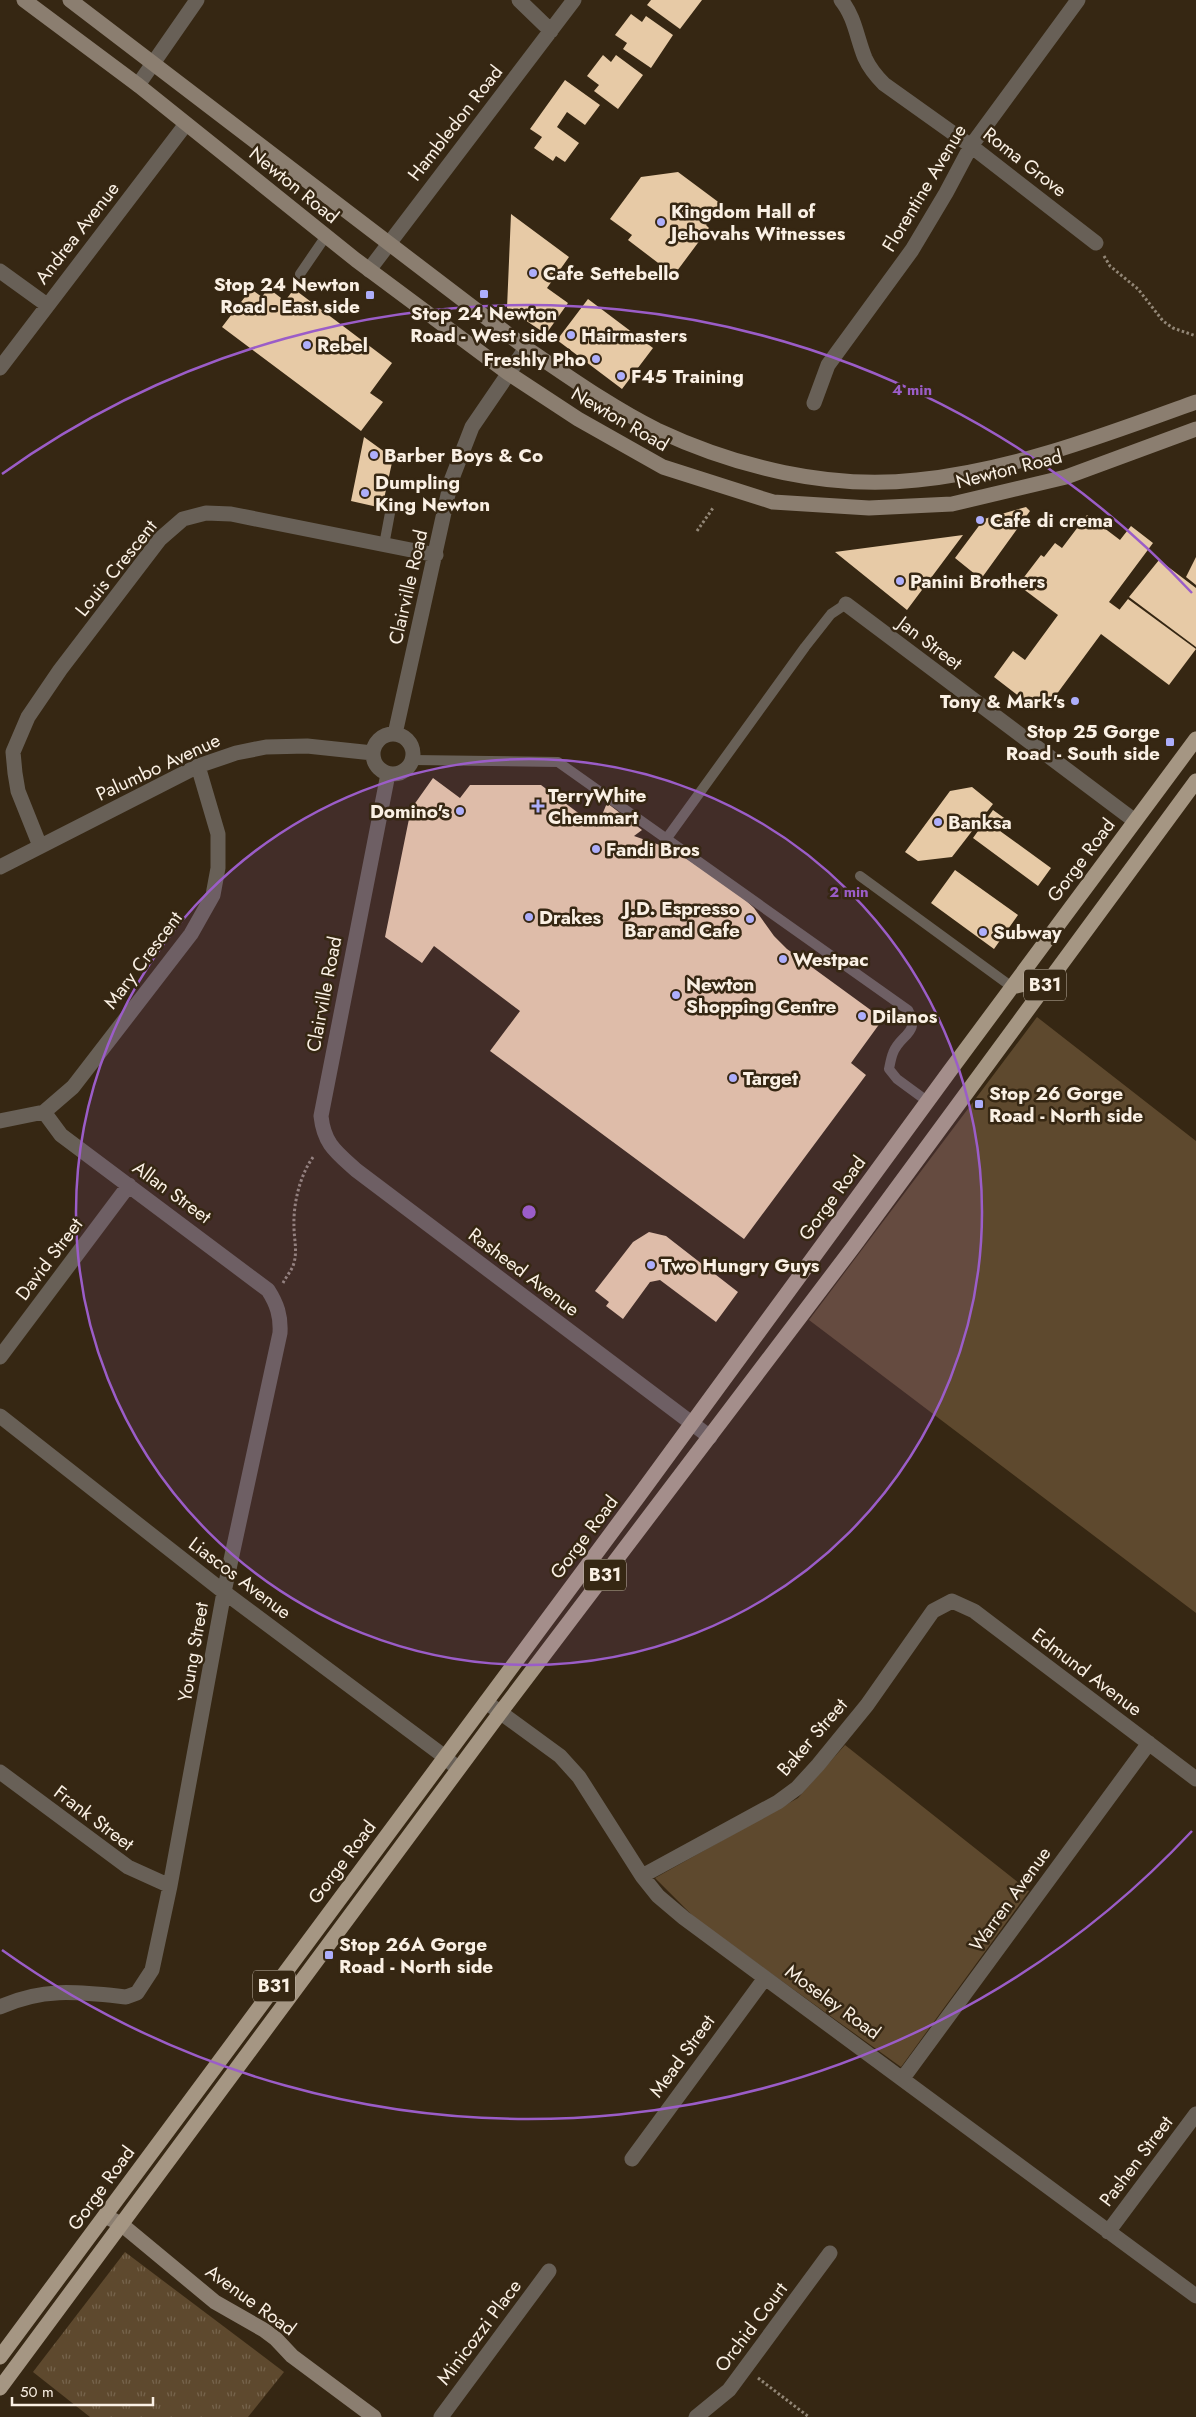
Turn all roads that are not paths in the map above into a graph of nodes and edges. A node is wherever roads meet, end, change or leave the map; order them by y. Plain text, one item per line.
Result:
1 (24, 0) edge
2 (70, 0) edge
3 (197, 0) edge
4 (519, 0) edge
5 (574, 0) edge
6 (841, 0) edge
7 (1078, 0) edge
8 (551, 31) junction
9 (155, 64) junction
10 (138, 85) junction
11 (186, 124) junction
12 (971, 146) junction
13 (326, 236) junction
14 (389, 242) junction
15 (1096, 243) road end
16 (369, 270) junction
17 (0, 271) edge
18 (300, 274) dead end
19 (47, 305) junction
20 (526, 348) junction
21 (0, 368) edge
22 (508, 373) junction
23 (1196, 402) edge
24 (814, 403) dead end
25 (1196, 429) edge
26 (390, 513) dead end
27 (384, 545) junction
28 (436, 556) junction
29 (846, 604) joint
30 (395, 734) junction
31 (1196, 739) edge
32 (373, 753) junction
33 (413, 760) junction
34 (198, 766) junction
35 (388, 774) junction
36 (1196, 781) edge
37 (1135, 821) junction
38 (1154, 837) junction
39 (667, 838) junction
40 (40, 846) junction
41 (0, 867) edge
42 (860, 876) dead end
43 (1050, 978) junction
44 (1012, 987) junction
45 (928, 1101) junction
46 (44, 1112) junction
47 (0, 1121) edge
48 (323, 1133) joint
49 (936, 1133) junction
50 (129, 1186) junction
51 (276, 1304) joint
52 (0, 1357) edge
53 (0, 1416) edge
54 (691, 1424) junction
55 (710, 1436) junction
56 (224, 1592) junction
57 (952, 1601) joint
58 (486, 1702) junction
59 (500, 1713) junction
60 (1149, 1743) junction
61 (445, 1757) junction
62 (458, 1769) junction
63 (0, 1772) edge
64 (1196, 1778) edge
65 (642, 1876) junction
66 (170, 1886) junction
67 (765, 1978) junction
68 (0, 2008) edge
69 (903, 2078) junction
70 (1196, 2114) edge
71 (632, 2158) dead end
72 (105, 2216) junction
73 (121, 2224) junction
74 (1108, 2232) junction
75 (830, 2254) dead end
76 (549, 2271) dead end
77 (1196, 2296) edge
78 (0, 2357) edge
79 (0, 2388) edge
80 (374, 2417) edge
81 (441, 2417) edge
82 (696, 2417) edge

1 - 10 main road, Newton Road
2 - 9 main road, Newton Road
3 - 9 street
4 - 8 street
5 - 8 street, Hambledon Road
6 - 12 street, Roma Grove
7 - 12 street, Florentine Avenue
8 - 14 street, Hambledon Road
9 - 10 street
9 - 14 main road, Newton Road
10 - 11 main road, Newton Road
11 - 13 main road, Newton Road
11 - 19 street, Andrea Avenue
12 - 15 street, Roma Grove
12 - 24 street, Florentine Avenue
13 - 16 main road, Newton Road
13 - 18 lane
14 - 16 street, Hambledon Road
14 - 20 main road, Newton Road
16 - 22 main road, Newton Road
17 - 19 street
19 - 21 street, Andrea Avenue
20 - 22 street, Clairville Road
20 - 23 main road, Newton Road
22 - 25 main road, Newton Road
22 - 28 street, Clairville Road
26 - 27 lane
27 - 28 street, Louis Crescent
27 - 40 street, Louis Crescent
28 - 30 street, Clairville Road
29 - 37 street, Jan Street
29 - 39 lane
30 - 32 street
30 - 33 street
31 - 37 main road, Gorge Road / B31
32 - 34 street, Palumbo Avenue
32 - 35 street
33 - 35 street
33 - 39 lane
34 - 40 street, Palumbo Avenue
34 - 46 street, Mary Crescent
35 - 48 street, Clairville Road
36 - 38 main road, Gorge Road / B31
37 - 38 main road
37 - 44 main road, Gorge Road / B31
38 - 43 main road, Gorge Road / B31
39 - 45 lane
40 - 41 street, Palumbo Avenue
42 - 44 lane
43 - 44 main road
43 - 49 main road, Gorge Road / B31
44 - 45 main road, Gorge Road / B31
45 - 49 main road
45 - 54 main road, Gorge Road / B31
46 - 47 street, Mary Crescent
46 - 50 street, Allan Street
48 - 54 street, Rasheed Avenue
49 - 55 main road, Gorge Road / B31
50 - 51 street, Allan Street
50 - 52 street, David Street
51 - 56 street, Young Street
53 - 56 street, Liascos Avenue
54 - 55 street, Rasheed Avenue
54 - 58 main road, Gorge Road / B31
55 - 59 main road, Gorge Road / B31
56 - 61 street, Liascos Avenue
56 - 66 street, Young Street
57 - 60 street, Edmund Avenue
57 - 65 street, Baker Street
58 - 59 street, Moseley Road
58 - 61 main road, Gorge Road / B31
59 - 62 main road, Gorge Road / B31
59 - 65 street, Moseley Road
60 - 64 street, Edmund Avenue
60 - 69 street, Warren Avenue
61 - 62 street, Liascos Avenue
61 - 72 main road, Gorge Road / B31
62 - 73 main road, Gorge Road / B31
63 - 66 street, Frank Street
65 - 67 street, Moseley Road
66 - 68 street, Young Street
67 - 69 street, Moseley Road
67 - 71 street, Mead Street
69 - 74 street, Moseley Road
70 - 74 street, Pashen Street
72 - 73 main road, Avenue Road
72 - 78 main road, Gorge Road / B31
73 - 79 main road, Gorge Road / B31
73 - 80 main road, Avenue Road
74 - 77 street, Moseley Road
75 - 82 street, Orchid Court
76 - 81 street, Minicozzi Place

